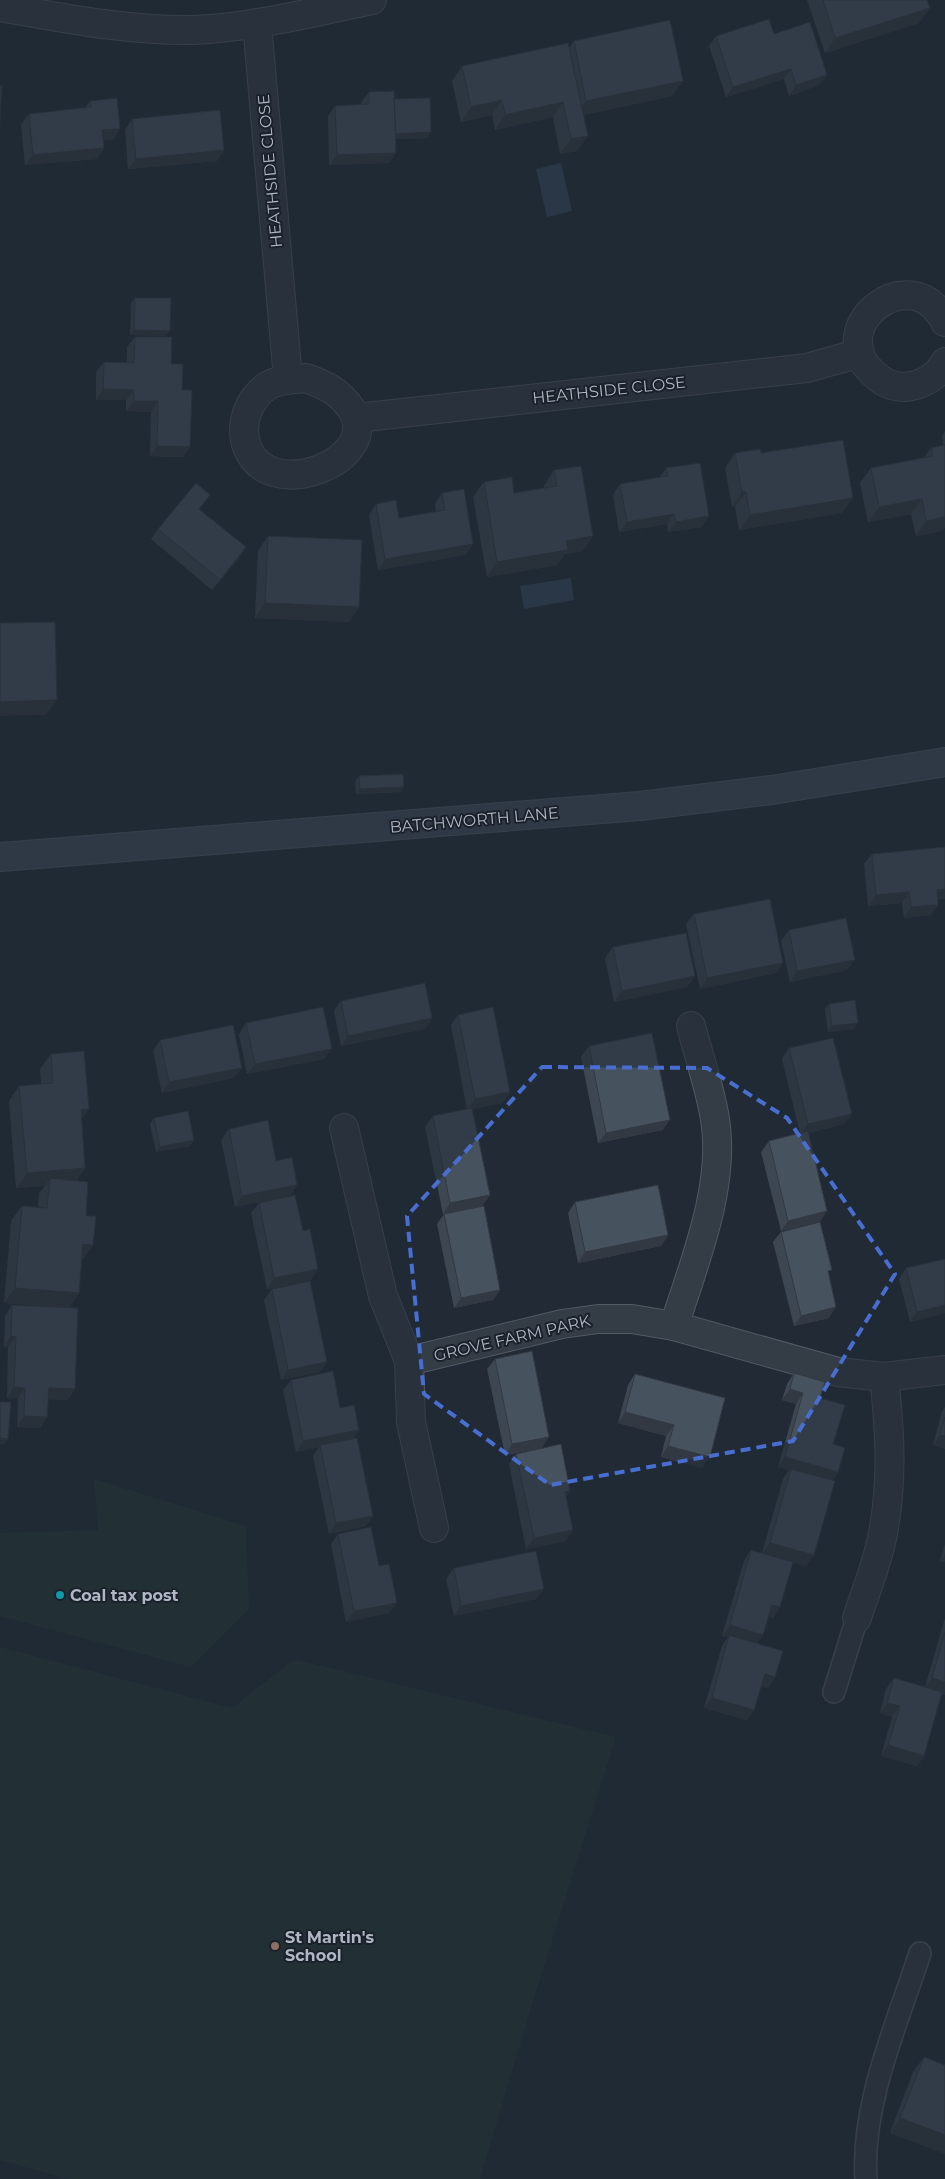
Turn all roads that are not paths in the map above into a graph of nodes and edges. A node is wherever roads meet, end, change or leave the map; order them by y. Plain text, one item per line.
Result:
1 (372, 0) edge
2 (0, 7) edge
3 (257, 23) junction
4 (945, 322) edge
5 (860, 353) junction
6 (945, 362) edge
7 (288, 379) junction
8 (357, 418) junction
9 (945, 762) edge
10 (0, 858) edge
11 (691, 1026) dead end
12 (344, 1128) dead end
13 (674, 1326) junction
14 (409, 1361) junction
15 (945, 1370) edge
16 (884, 1377) junction
17 (434, 1528) dead end
18 (857, 1618) joint
19 (834, 1692) dead end
20 (920, 1953) dead end
21 (866, 2179) edge

1 - 3 street
2 - 3 street
3 - 7 street, HEATHSIDE CLOSE
4 - 5 street
5 - 6 street
5 - 8 street, HEATHSIDE CLOSE
7 - 8 street
7 - 8 street
9 - 10 street, BATCHWORTH LANE
11 - 13 street
12 - 14 street
13 - 14 street, GROVE FARM PARK
13 - 16 street, GROVE FARM PARK
14 - 17 street
15 - 16 street, GROVE FARM PARK
16 - 18 street
18 - 19 lane
20 - 21 lane

